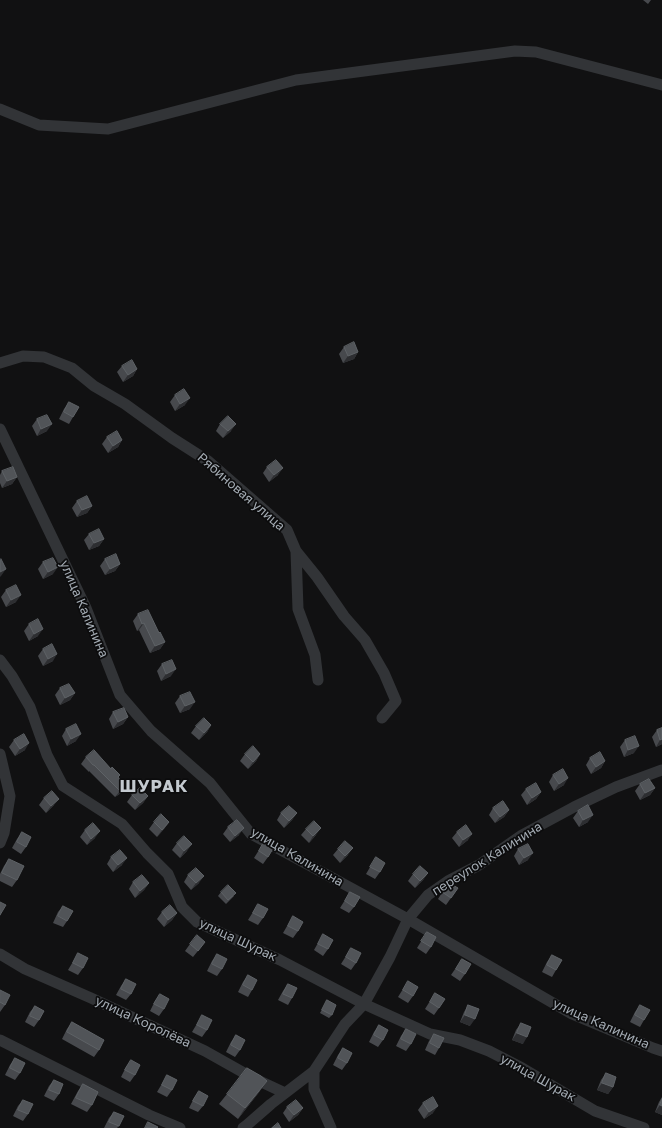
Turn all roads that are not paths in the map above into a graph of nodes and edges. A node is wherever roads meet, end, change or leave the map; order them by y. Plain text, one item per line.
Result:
1 (662, 85) edge
2 (0, 109) edge
3 (0, 363) edge
4 (0, 429) edge
5 (296, 551) junction
6 (0, 660) edge
7 (318, 680) dead end
8 (382, 718) dead end
9 (0, 754) edge
10 (662, 770) edge
11 (0, 843) edge
12 (408, 919) junction
13 (0, 954) edge
14 (364, 1004) junction
15 (0, 1040) edge
16 (662, 1051) edge
17 (314, 1071) junction
18 (285, 1093) junction
19 (180, 1128) edge
20 (243, 1128) edge
21 (331, 1128) edge
22 (644, 1128) edge

1 - 2 street
3 - 5 street, Рябиновая улица
4 - 12 street, улица Калинина
5 - 7 street
5 - 8 street, Рябиновая улица
6 - 14 street, улица Шурак
9 - 11 street
10 - 12 street, переулок Калинина
12 - 14 street, переулок Калинина
12 - 16 street, улица Калинина
13 - 18 street, улица Королёва
14 - 17 street
14 - 22 street, улица Шурак
15 - 19 street
17 - 18 street
17 - 21 street
18 - 20 street

